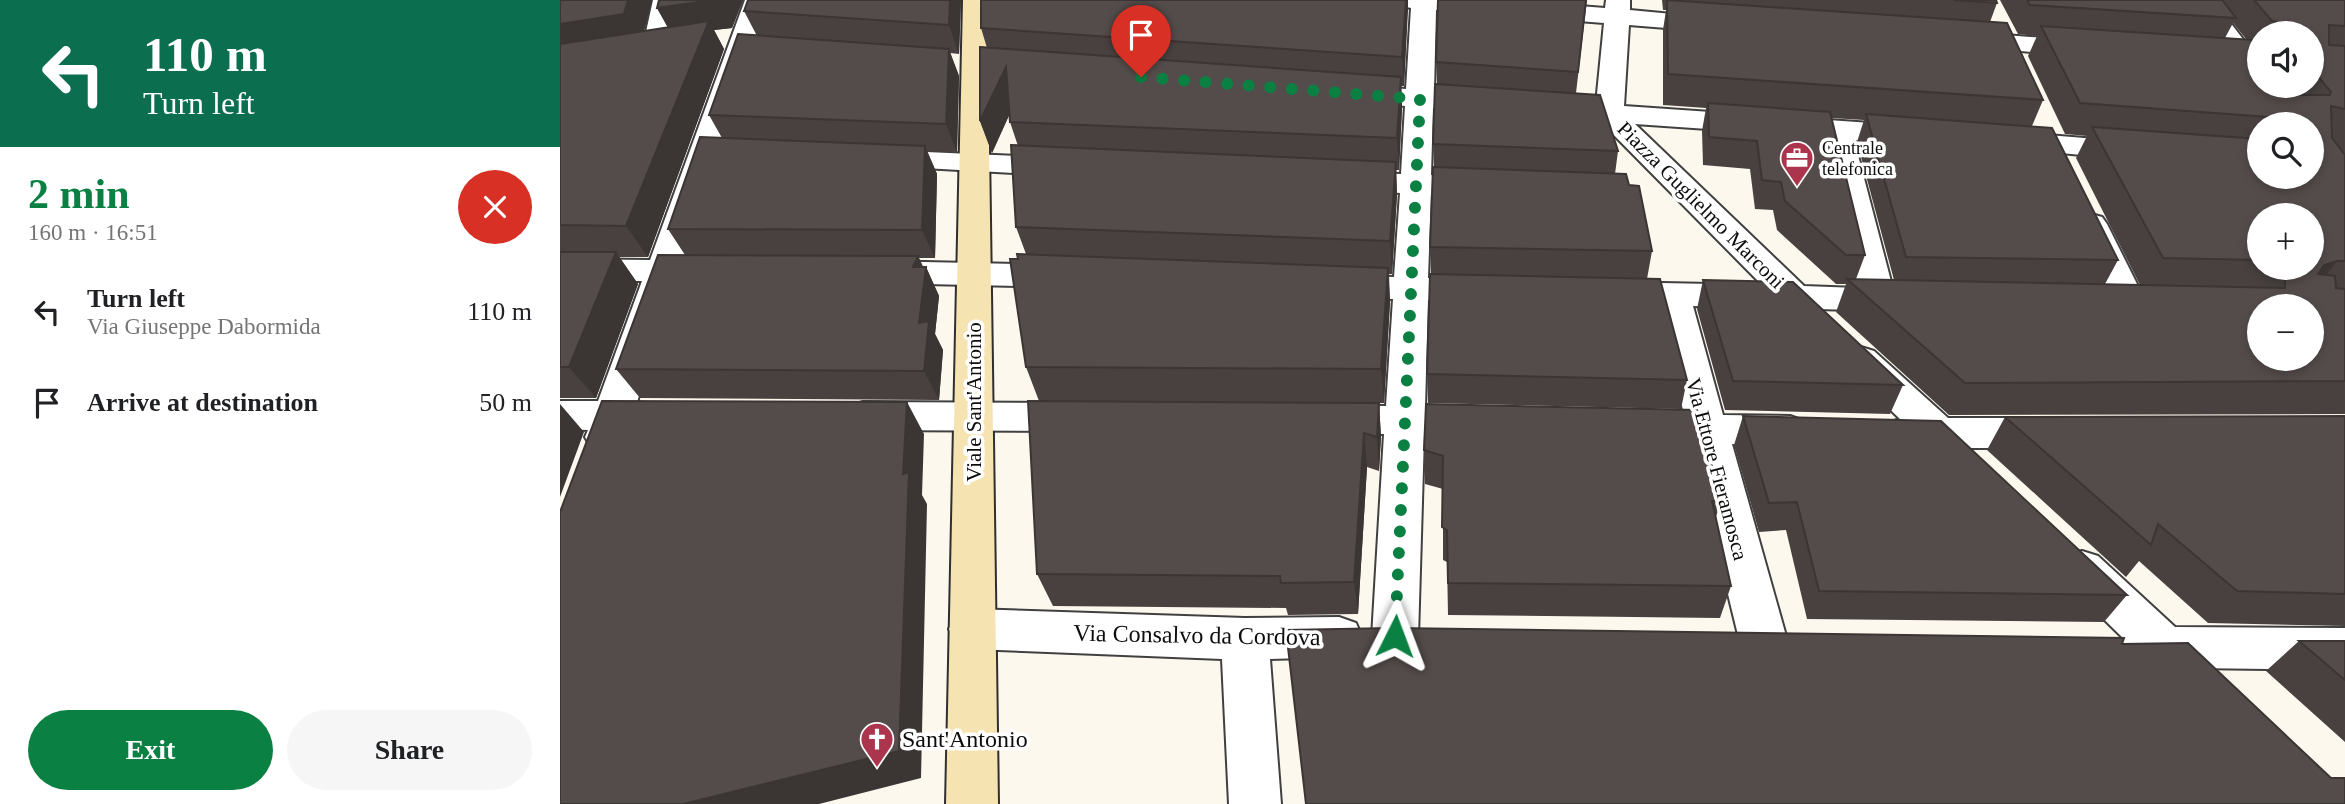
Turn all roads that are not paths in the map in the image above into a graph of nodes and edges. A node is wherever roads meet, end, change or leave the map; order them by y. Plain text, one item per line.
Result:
1 (665, 0) edge
2 (757, 0) edge
3 (975, 0) edge
4 (1418, 0) edge
5 (2200, 0) edge
6 (1618, 9) edge
7 (1992, 11) dead end
8 (1742, 26) edge
9 (1937, 38) edge
10 (2113, 51) edge
11 (628, 55) edge
12 (2012, 56) junction
13 (2219, 58) edge
14 (2247, 60) edge
15 (2247, 70) edge
16 (1322, 91) edge
17 (1420, 99) junction
18 (1609, 114) junction
19 (1837, 129) junction
20 (1945, 137) edge
21 (1985, 140) edge
22 (2163, 153) edge
23 (2058, 157) junction
24 (852, 158) edge
25 (974, 163) junction
26 (1098, 169) edge
27 (1319, 180) edge
28 (1416, 185) junction
29 (1510, 188) edge
30 (1645, 192) dead end
31 (1686, 193) junction
32 (560, 270) edge
33 (663, 270) junction
34 (730, 271) edge
35 (852, 271) edge
36 (974, 272) junction
37 (1097, 277) edge
38 (1302, 285) edge
39 (1411, 289) junction
40 (1507, 291) edge
41 (1576, 292) edge
42 (1672, 294) junction
43 (1792, 295) junction
44 (1878, 299) junction
45 (1920, 300) edge
46 (2087, 303) edge
47 (560, 415) edge
48 (612, 416) junction
49 (681, 416) edge
50 (835, 416) edge
51 (974, 416) junction
52 (1113, 417) edge
53 (1293, 419) edge
54 (1404, 420) junction
55 (1514, 424) edge
56 (1611, 427) edge
57 (1707, 430) junction
58 (1830, 432) edge
59 (1871, 432) edge
60 (1939, 433) junction
61 (2085, 433) edge
62 (595, 466) edge
63 (1978, 471) edge
64 (2057, 545) edge
65 (972, 629) junction
66 (1245, 639) junction
67 (1764, 643) edge
68 (2096, 646) edge
69 (2165, 647) junction
70 (2345, 649) edge
71 (2204, 684) edge
72 (972, 804) edge
73 (1255, 804) edge

1 - 11 street
2 - 33 street
3 - 25 street, Viale Sant'Antonio
4 - 6 street
4 - 17 street
5 - 14 street
6 - 8 street
6 - 18 street
7 - 12 street
9 - 12 street
10 - 12 street
13 - 15 street
16 - 17 street
17 - 18 street
17 - 28 street
18 - 19 street
18 - 31 street, Piazza Guglielmo Marconi
19 - 20 street
19 - 44 street
21 - 23 street
22 - 23 street
23 - 46 street
24 - 25 street
25 - 26 street
25 - 36 street, Viale Sant'Antonio
27 - 28 street
28 - 29 street
28 - 39 street
30 - 31 street
31 - 43 street, Piazza Guglielmo Marconi
32 - 33 street
33 - 34 street
33 - 48 street
35 - 36 street
36 - 37 street
36 - 51 street, Viale Sant'Antonio
38 - 39 street
39 - 40 street
39 - 54 street
41 - 42 street
42 - 43 street
42 - 57 street, Via Ettore Fieramosca
43 - 44 street
43 - 60 street, Piazza Guglielmo Marconi
44 - 45 street
47 - 48 street
48 - 49 street
48 - 62 street
50 - 51 street
51 - 52 street
51 - 65 street, Viale Sant'Antonio
53 - 54 street
54 - 55 street
54 - 66 street, Via Consalvo da Cordova
56 - 57 street
57 - 58 street
57 - 67 street, Via Ettore Fieramosca
59 - 60 street
60 - 61 street
60 - 63 street, Piazza Guglielmo Marconi
64 - 69 street
65 - 66 street, Via Consalvo da Cordova
65 - 72 street, Viale Sant'Antonio
66 - 73 street
68 - 69 street
69 - 70 street
69 - 71 street

